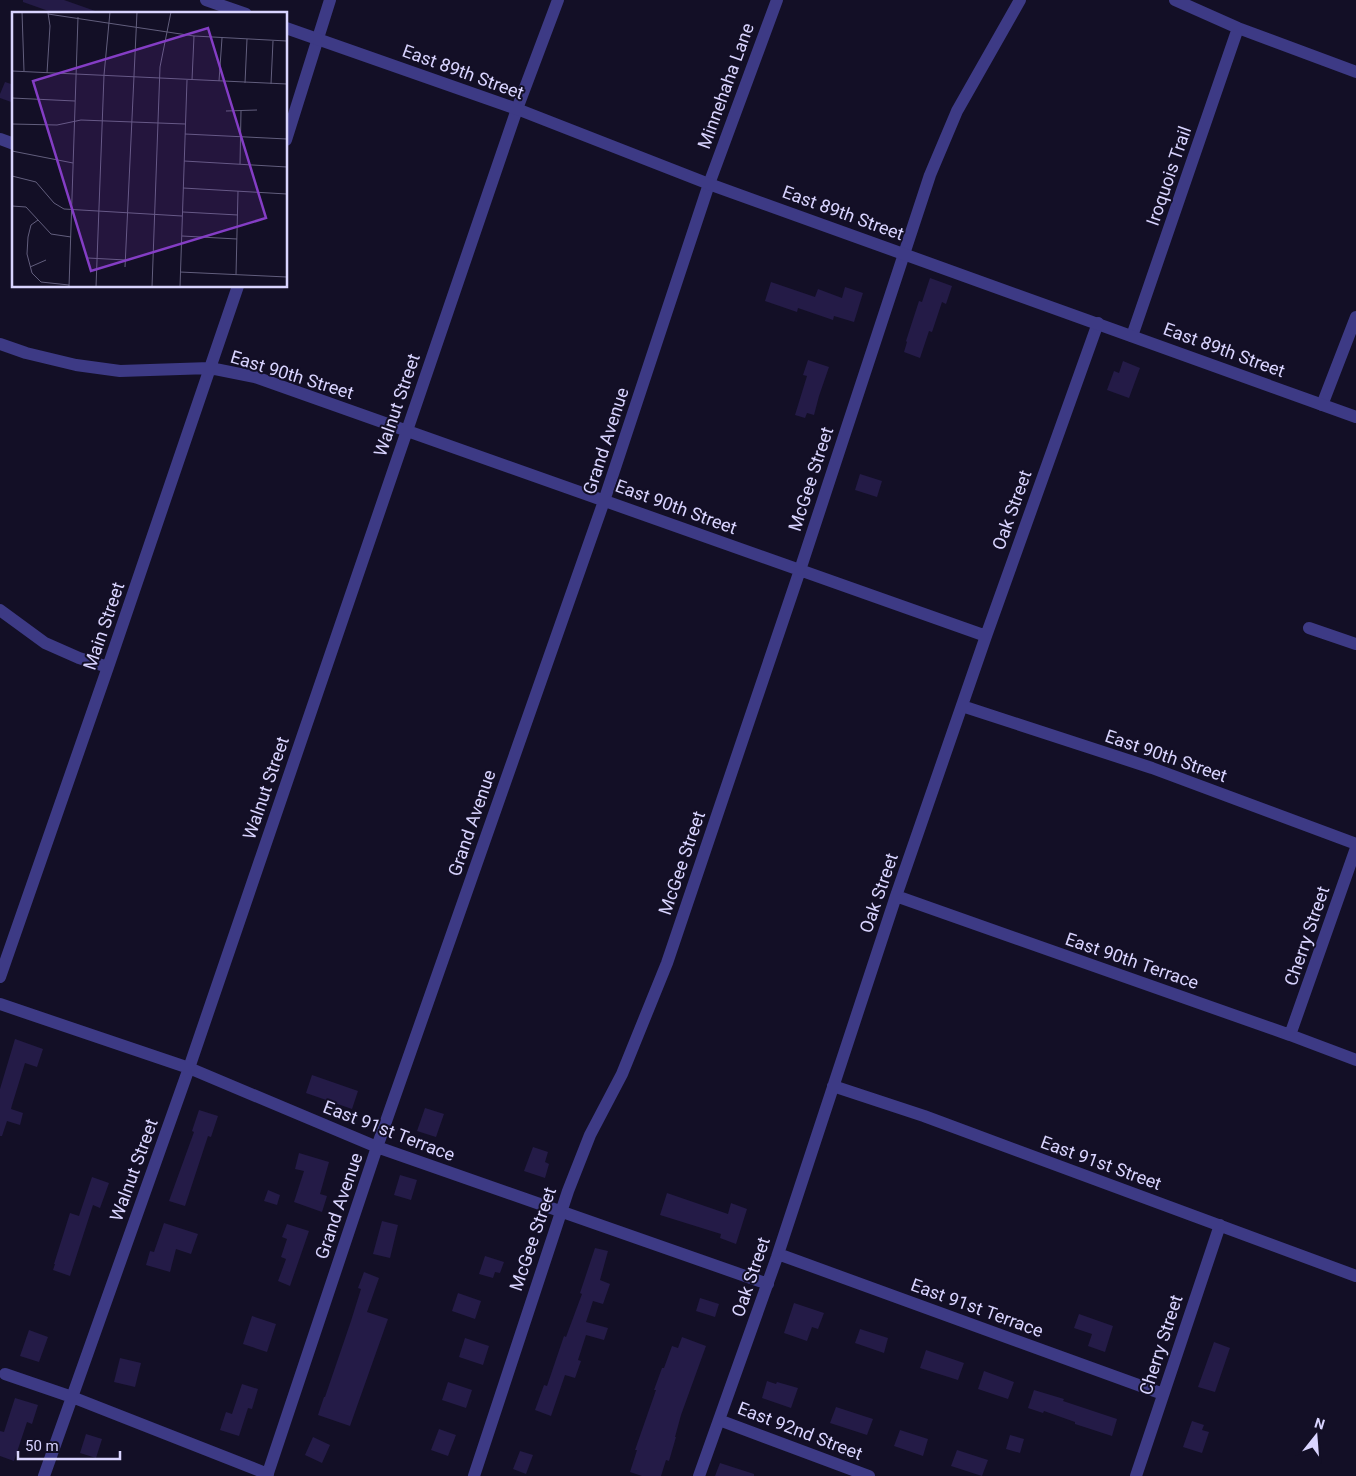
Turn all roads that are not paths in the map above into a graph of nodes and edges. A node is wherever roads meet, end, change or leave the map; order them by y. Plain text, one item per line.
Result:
1 (206, 0) edge
2 (330, 0) edge
3 (558, 0) edge
4 (777, 0) edge
5 (1020, 0) edge
6 (1175, 0) edge
7 (240, 12) edge
8 (1238, 28) junction
9 (288, 29) edge
10 (318, 39) junction
11 (1356, 72) edge
12 (517, 109) junction
13 (288, 134) edge
14 (0, 139) edge
15 (12, 143) edge
16 (709, 184) junction
17 (904, 254) junction
18 (237, 288) edge
19 (1356, 317) edge
20 (1098, 324) junction
21 (1132, 336) junction
22 (0, 344) edge
23 (210, 368) junction
24 (1322, 405) junction
25 (1356, 417) edge
26 (407, 431) junction
27 (604, 501) junction
28 (800, 570) junction
29 (0, 610) edge
30 (1309, 628) dead end
31 (986, 636) junction
32 (1356, 644) edge
33 (108, 667) junction
34 (962, 706) junction
35 (1356, 844) edge
36 (1356, 848) edge
37 (896, 896) junction
38 (0, 977) edge
39 (0, 1004) edge
40 (1290, 1035) junction
41 (1356, 1060) edge
42 (189, 1068) junction
43 (833, 1086) junction
44 (377, 1147) junction
45 (560, 1213) junction
46 (1220, 1225) junction
47 (778, 1254) junction
48 (1356, 1276) edge
49 (768, 1284) junction
50 (5, 1374) dead end
51 (1163, 1394) junction
52 (72, 1397) junction
53 (719, 1420) junction
54 (267, 1475) edge
55 (44, 1476) edge
56 (474, 1476) edge
57 (699, 1476) edge
58 (869, 1476) edge
59 (1136, 1476) edge

1 - 7 street
2 - 10 street
3 - 12 street, Walnut Street
4 - 16 street, Minnehaha Lane
5 - 17 street, McGee Street
6 - 8 street
8 - 11 street
8 - 21 street, Iroquois Trail
9 - 10 street, East 89th Street
10 - 12 street, East 89th Street
10 - 13 street
12 - 16 street, East 89th Street
12 - 26 street, Walnut Street
14 - 15 street
16 - 17 street, East 89th Street
16 - 27 street, Grand Avenue
17 - 20 street, East 89th Street
17 - 28 street, McGee Street
18 - 23 street, Main Street
19 - 24 street
20 - 21 street, East 89th Street
20 - 31 street, Oak Street
21 - 24 street, East 89th Street
22 - 23 street, East 90th Street
23 - 26 street, East 90th Street
23 - 33 street, Main Street
24 - 25 street, East 89th Street
26 - 27 street, East 90th Street
26 - 42 street, Walnut Street
27 - 28 street, East 90th Street
27 - 44 street, Grand Avenue
28 - 31 street, East 90th Street
28 - 45 street, McGee Street
29 - 33 street
30 - 32 street
31 - 34 street, Oak Street
33 - 38 street, Main Street
34 - 35 street, East 90th Street
34 - 37 street, Oak Street
36 - 40 street, Cherry Street
37 - 40 street, East 90th Terrace
37 - 43 street, Oak Street
39 - 42 street, East 91st Terrace
40 - 41 street, East 90th Terrace
42 - 44 street, East 91st Terrace
42 - 52 street, Walnut Street
43 - 46 street, East 91st Street
43 - 47 street, Oak Street
44 - 45 street, East 91st Terrace
44 - 54 street, Grand Avenue
45 - 49 street, East 91st Terrace
45 - 56 street, McGee Street
46 - 48 street, East 91st Street
46 - 51 street, Cherry Street
47 - 49 street, Oak Street
47 - 51 street, East 91st Terrace
49 - 53 street, Oak Street
50 - 52 street
51 - 59 street, Cherry Street
52 - 54 street
52 - 55 street, Walnut Street
53 - 57 street, Oak Street
53 - 58 street, East 92nd Street

